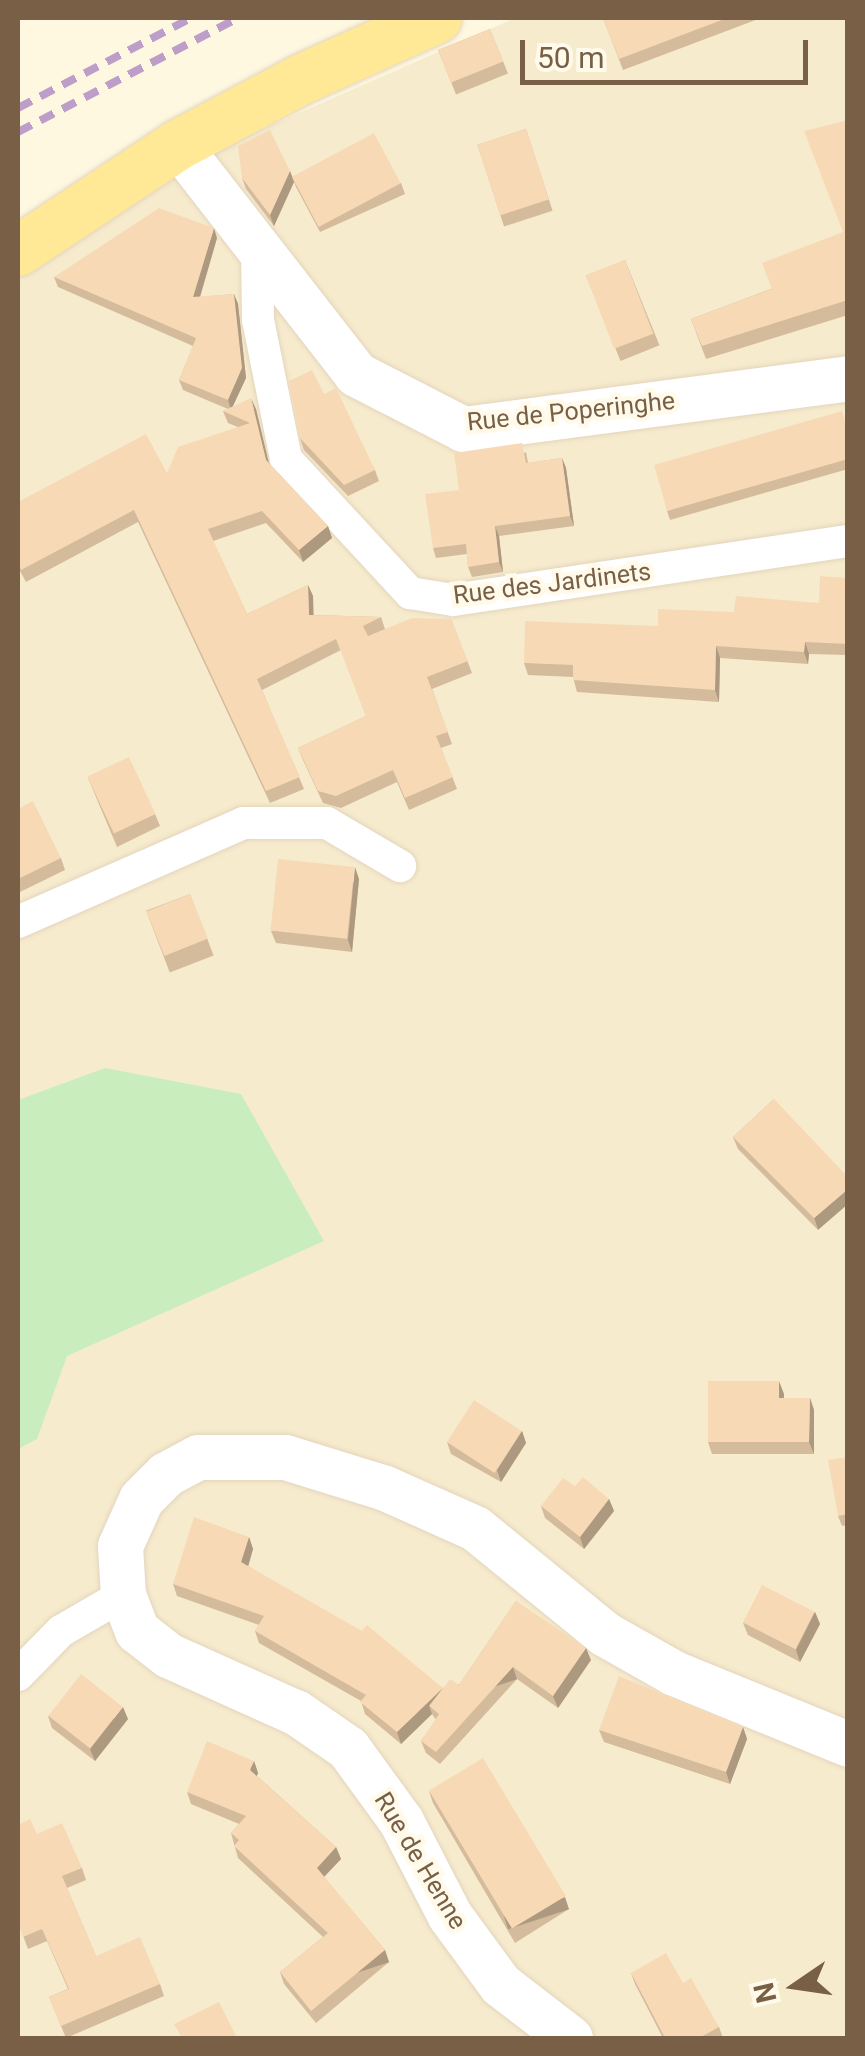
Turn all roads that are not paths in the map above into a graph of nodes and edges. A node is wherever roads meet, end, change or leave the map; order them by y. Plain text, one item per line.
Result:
1 (437, 18) edge
2 (178, 145) junction
3 (257, 248) junction
4 (18, 252) edge
5 (848, 378) edge
6 (848, 541) edge
7 (400, 866) dead end
8 (18, 922) edge
9 (123, 1595) junction
10 (18, 1675) edge
11 (848, 1744) edge
12 (570, 2038) edge

1 - 2 main road
2 - 3 street, Rue de Poperinghe
2 - 4 main road
3 - 5 street, Rue de Poperinghe
3 - 6 street, Rue des Jardinets
7 - 8 street
9 - 10 street
9 - 11 street
9 - 12 street, Rue de Henne

